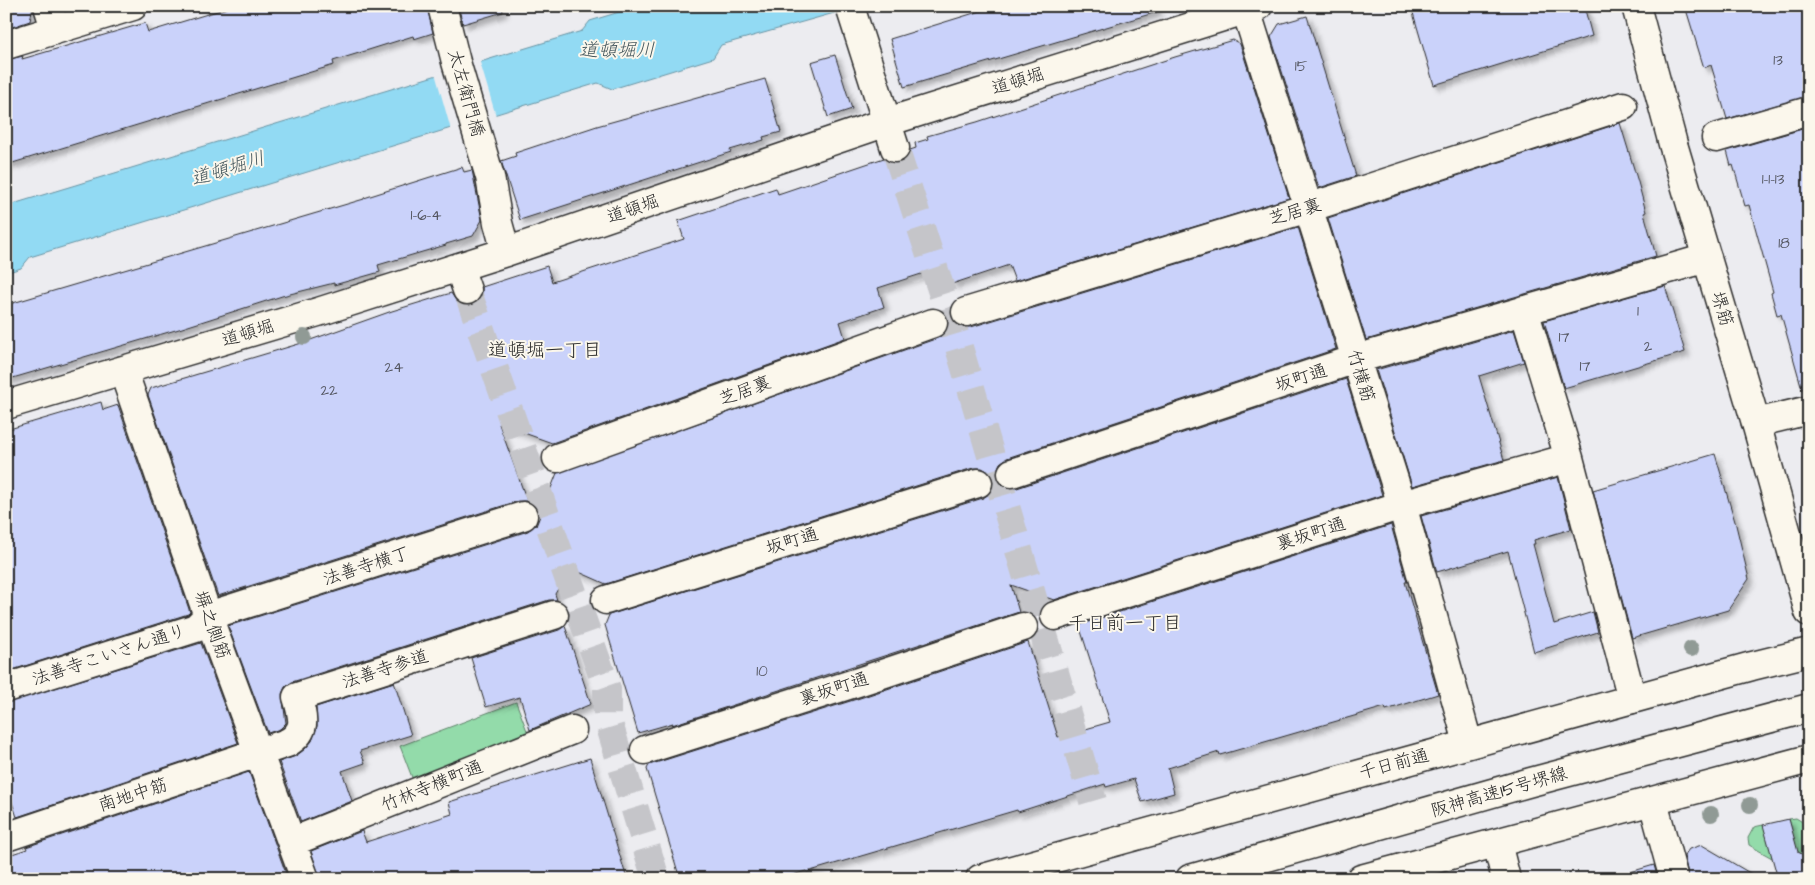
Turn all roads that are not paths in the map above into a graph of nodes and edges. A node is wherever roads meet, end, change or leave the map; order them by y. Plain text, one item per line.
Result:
1 (132, 6) edge
2 (852, 6) edge
3 (1636, 6) edge
4 (442, 8) edge
5 (1252, 8) edge
6 (52, 18) edge
7 (6, 45) edge
8 (1623, 106) dead end
9 (1809, 112) edge
10 (887, 122) junction
11 (1716, 138) dead end
12 (895, 148) tunnel mouth
13 (1308, 208) junction
14 (506, 252) junction
15 (1707, 258) junction
16 (1524, 310) junction
17 (966, 312) dead end
18 (933, 323) dead end
19 (1356, 360) junction
20 (123, 370) junction
21 (6, 405) edge
22 (1809, 410) edge
23 (1756, 423) junction
24 (557, 458) dead end
25 (1569, 458) junction
26 (1012, 473) dead end
27 (978, 483) dead end
28 (1402, 505) junction
29 (523, 516) dead end
30 (606, 600) dead end
31 (1809, 612) edge
32 (554, 615) dead end
33 (208, 616) junction
34 (1055, 616) dead end
35 (1023, 627) dead end
36 (1809, 652) edge
37 (6, 688) edge
38 (1632, 699) junction
39 (1809, 708) edge
40 (572, 730) dead end
41 (1468, 743) junction
42 (645, 750) dead end
43 (259, 753) junction
44 (1809, 759) edge
45 (1653, 802) junction
46 (6, 837) edge
47 (292, 842) junction
48 (1497, 843) junction
49 (306, 879) edge
50 (980, 879) edge
51 (1190, 879) edge
52 (1361, 879) edge
53 (1506, 879) edge
54 (1674, 879) edge

1 - 6 main road
2 - 10 main road
3 - 15 main road, 堺筋
4 - 14 main road, 太左衛門橋
5 - 10 main road, 道頓堀
5 - 13 main road, 竹横筋
6 - 7 main road
8 - 13 main road, 芝居裏
9 - 11 main road
10 - 12 main road
10 - 14 main road, 道頓堀
13 - 17 main road, 芝居裏
13 - 19 main road, 竹横筋
14 - 20 main road, 道頓堀
15 - 16 main road, 坂町通
15 - 23 main road, 堺筋
16 - 19 main road, 坂町通
16 - 25 main road
18 - 24 main road, 芝居裏
19 - 26 main road, 坂町通
19 - 28 main road, 竹横筋
20 - 21 main road, 道頓堀
20 - 33 main road, 塀之側筋
22 - 23 main road
23 - 31 main road, 堺筋
25 - 28 main road, 裏坂町通
25 - 38 main road
27 - 30 main road, 坂町通
28 - 34 main road, 裏坂町通
28 - 41 main road, 竹横筋
29 - 33 main road, 法善寺横丁
32 - 43 main road, 法善寺参道
33 - 37 main road, 法善寺こいさん通り
33 - 43 main road, 塀之側筋
35 - 42 main road, 裏坂町通
36 - 38 main road, 千日前通
38 - 41 main road, 千日前通
39 - 51 main road, 阪神高速15号堺線
40 - 47 main road, 竹林寺横町通
41 - 50 main road, 千日前通
43 - 46 main road, 南地中筋
43 - 47 main road, 塀之側筋
44 - 45 main road
45 - 48 main road
45 - 54 main road
47 - 49 main road, 塀之側筋
48 - 52 main road
48 - 53 main road

